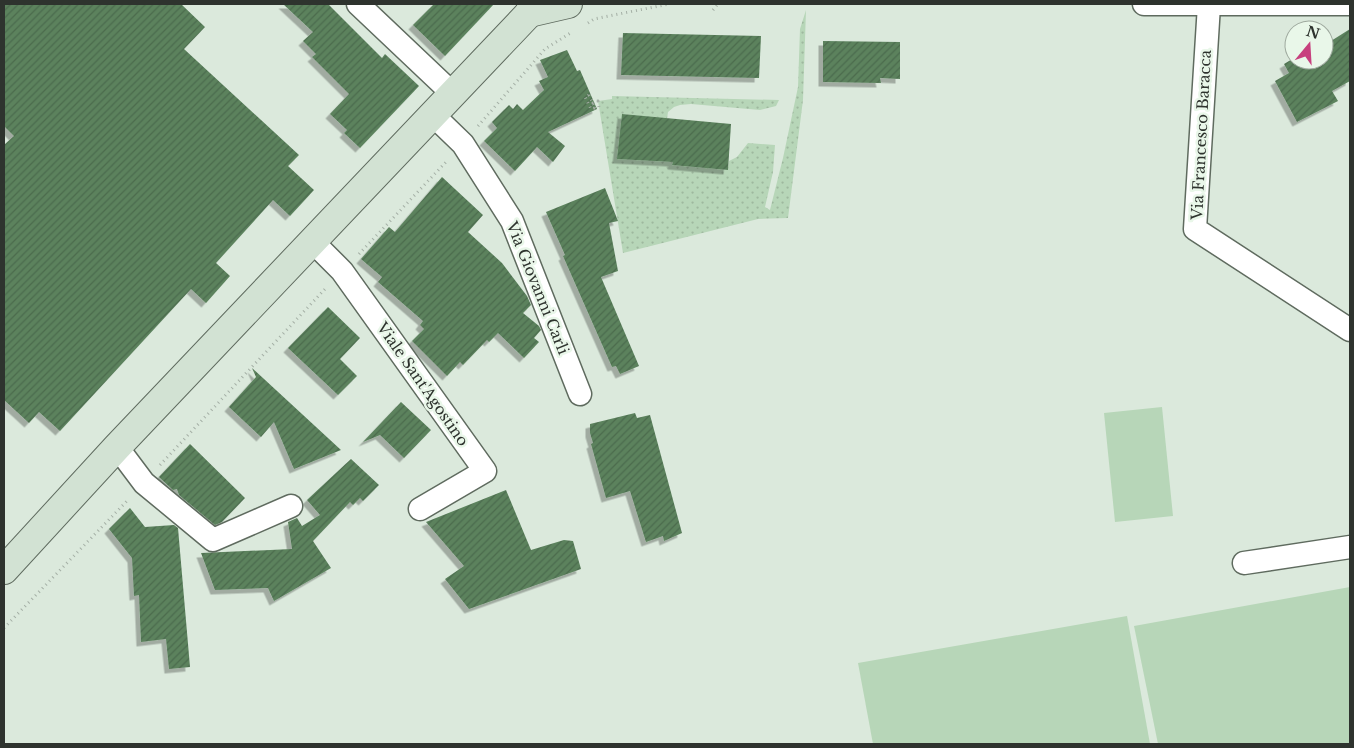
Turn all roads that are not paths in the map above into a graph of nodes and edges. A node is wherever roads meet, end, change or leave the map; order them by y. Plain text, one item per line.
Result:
1 (358, 4) edge
2 (568, 4) edge
3 (1144, 4) edge
4 (1285, 4) edge
5 (1350, 4) edge
6 (1208, 5) edge
7 (533, 9) edge
8 (452, 94) junction
9 (433, 114) junction
10 (312, 240) junction
11 (1350, 330) edge
12 (580, 394) dead end
13 (117, 447) junction
14 (291, 506) dead end
15 (420, 509) dead end
16 (1350, 547) edge
17 (1244, 563) dead end
18 (4, 570) edge

1 - 8 street
2 - 7 main road
3 - 6 street
4 - 5 street
4 - 6 street
6 - 11 street, Via Francesco Baracca
7 - 8 main road
8 - 9 main road
9 - 10 main road
9 - 12 street, Via Giovanni Carli
10 - 13 main road
10 - 15 street, Viale Sant'Agostino
13 - 14 street
13 - 18 main road
16 - 17 street

